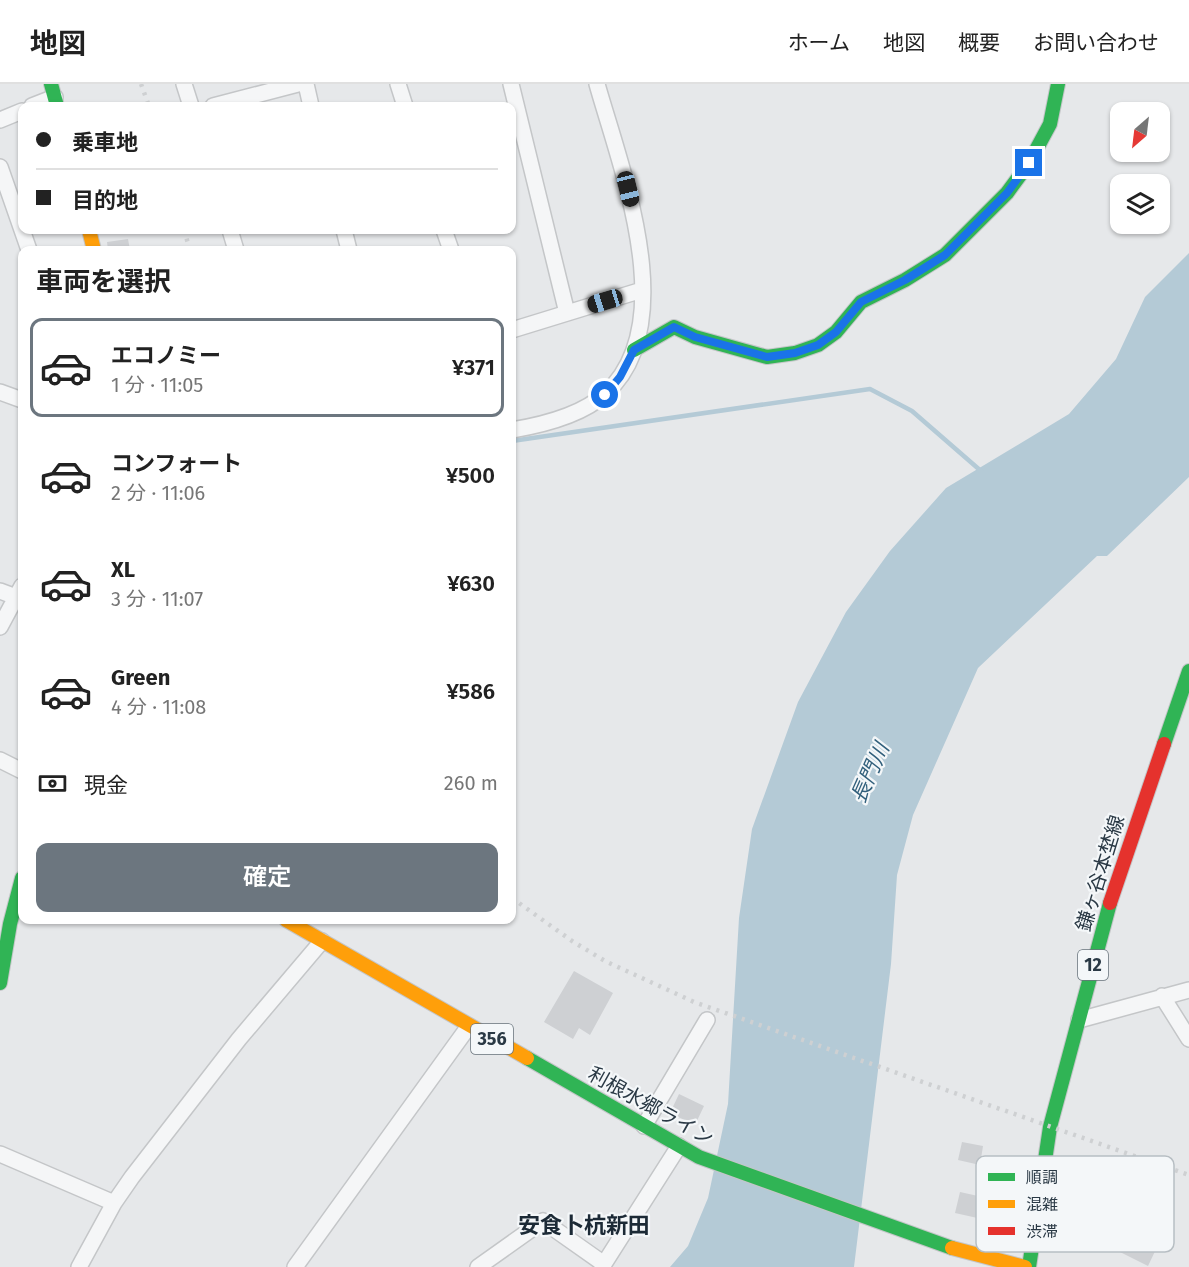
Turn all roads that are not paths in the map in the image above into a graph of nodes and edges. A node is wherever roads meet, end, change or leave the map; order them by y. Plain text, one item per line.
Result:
1 (184, 84) edge
2 (298, 84) edge
3 (306, 84) edge
4 (398, 84) edge
5 (511, 84) edge
6 (597, 84) edge
7 (1058, 84) edge
8 (190, 102) edge
9 (228, 102) edge
10 (310, 102) edge
11 (404, 102) edge
12 (515, 102) edge
13 (516, 104) edge
14 (18, 113) edge
15 (0, 120) edge
16 (0, 167) edge
17 (18, 219) edge
18 (642, 290) junction
19 (567, 313) junction
20 (516, 329) edge
21 (634, 350) junction
22 (0, 392) edge
23 (18, 399) edge
24 (516, 429) edge
25 (0, 591) edge
26 (18, 592) edge
27 (18, 594) edge
28 (0, 627) edge
29 (1189, 671) edge
30 (0, 760) edge
31 (18, 769) edge
32 (18, 893) edge
33 (293, 924) edge
34 (322, 941) junction
35 (1, 974) edge
36 (1189, 990) edge
37 (1162, 996) junction
38 (707, 1020) dead end
39 (1079, 1020) junction
40 (469, 1026) junction
41 (1189, 1040) edge
42 (644, 1126) junction
43 (679, 1146) junction
44 (0, 1154) edge
45 (1045, 1156) edge
46 (114, 1203) junction
47 (1029, 1252) edge
48 (603, 1265) edge
49 (80, 1267) edge
50 (295, 1267) edge
51 (478, 1267) edge
52 (1027, 1267) edge

1 - 8 street
2 - 9 street
3 - 10 street
4 - 11 street
5 - 12 street
6 - 18 street
7 - 21 main road
13 - 19 street
14 - 15 street
16 - 17 street
18 - 19 street
18 - 21 street
19 - 20 street
21 - 24 street
22 - 23 street
25 - 26 street
27 - 28 street
29 - 39 main road, 鎌ヶ谷本埜線 / 12
30 - 31 street
32 - 35 main road
33 - 34 main road, 利根水郷ライン / 356
34 - 40 main road, 利根水郷ライン / 356
34 - 46 street
36 - 37 street
37 - 39 street
37 - 41 street
38 - 42 street
39 - 45 main road, 鎌ヶ谷本埜線 / 12
40 - 42 main road, 利根水郷ライン / 356
40 - 50 street
42 - 43 main road, 利根水郷ライン / 356
43 - 48 street
43 - 52 main road, 利根水郷ライン / 356
44 - 46 street
46 - 49 street
47 - 52 main road, 鎌ヶ谷本埜線 / 12
48 - 51 street

